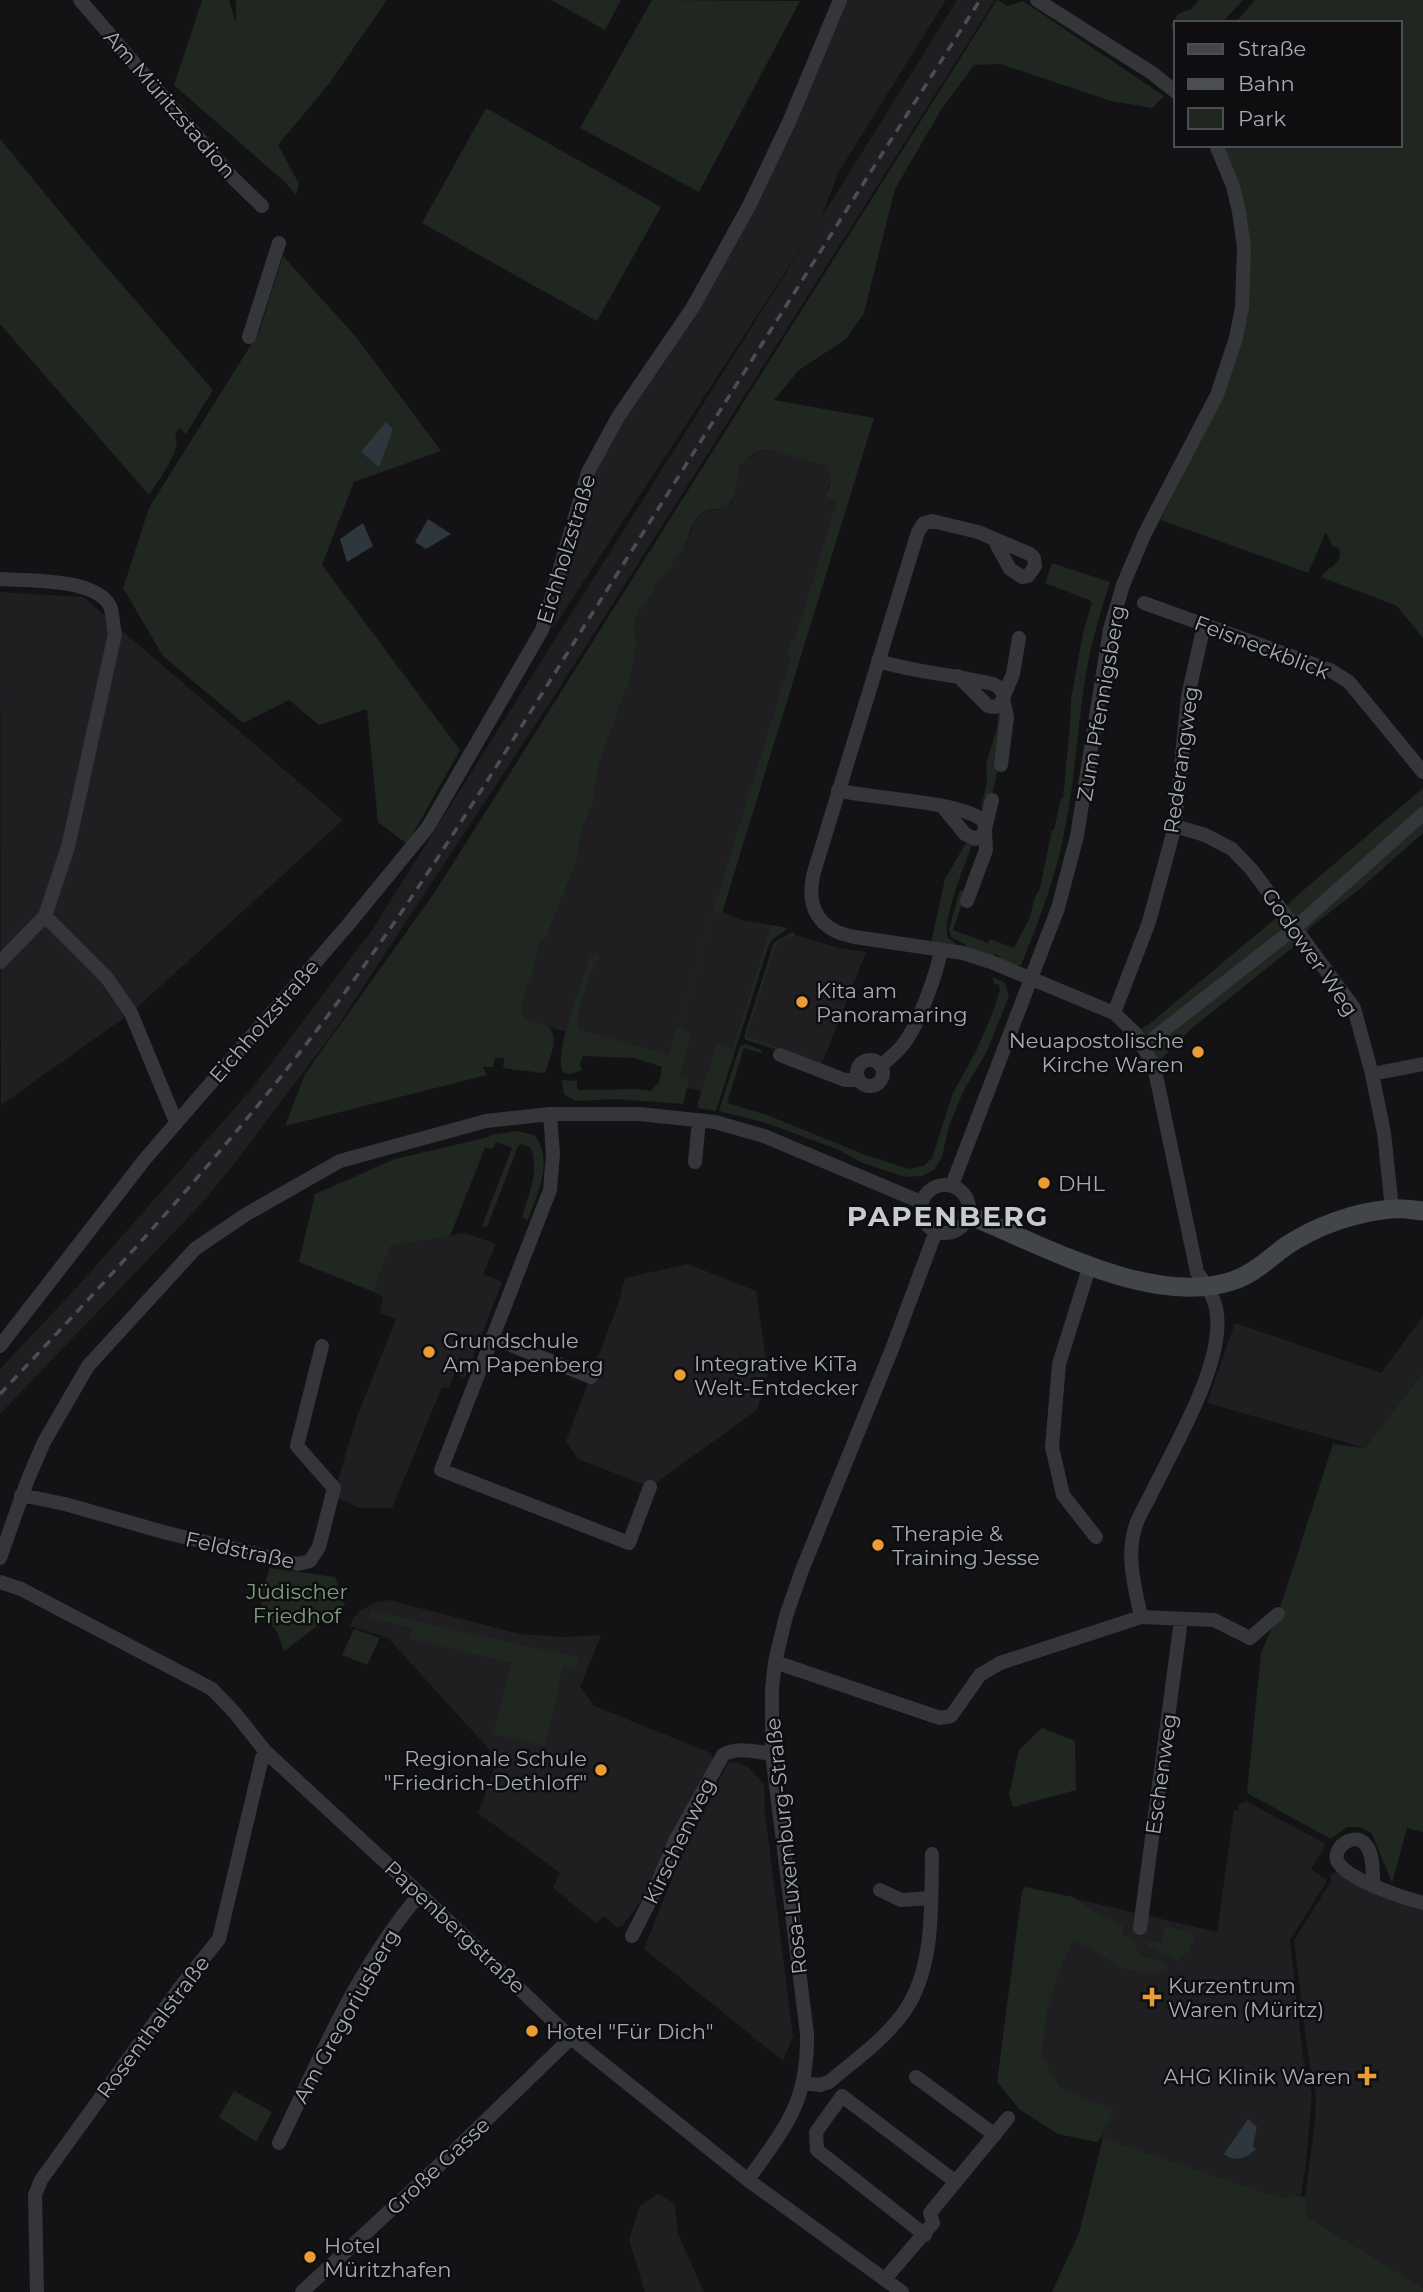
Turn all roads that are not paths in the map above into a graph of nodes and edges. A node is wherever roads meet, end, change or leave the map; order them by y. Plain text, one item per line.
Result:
1 (81, 0) edge
2 (841, 0) edge
3 (1037, 0) edge
4 (1174, 90) edge
5 (1217, 147) edge
6 (262, 206) dead end
7 (279, 243) dead end
8 (249, 337) dead end
9 (993, 538) junction
10 (0, 579) edge
11 (1144, 603) dead end
12 (1204, 625) junction
13 (1019, 638) dead end
14 (877, 661) junction
15 (1003, 698) junction
16 (1001, 765) dead end
17 (1423, 772) edge
18 (838, 790) junction
19 (992, 800) dead end
20 (943, 807) junction
21 (1423, 814) edge
22 (1175, 826) junction
23 (985, 830) junction
24 (967, 901) dead end
25 (45, 916) junction
26 (1296, 928) junction
27 (941, 950) junction
28 (0, 962) edge
29 (1031, 979) junction
30 (1114, 1013) junction
31 (1155, 1037) dead end
32 (780, 1055) dead end
33 (1423, 1064) edge
34 (1372, 1074) junction
35 (550, 1114) junction
36 (699, 1120) junction
37 (176, 1122) junction
38 (695, 1162) dead end
39 (952, 1185) junction
40 (921, 1202) junction
41 (1392, 1209) junction
42 (1423, 1210) edge
43 (968, 1215) junction
44 (936, 1231) junction
45 (1090, 1265) junction
46 (1207, 1286) junction
47 (493, 1338) junction
48 (0, 1346) edge
49 (322, 1346) dead end
50 (591, 1377) dead end
51 (650, 1487) dead end
52 (22, 1494) junction
53 (1096, 1537) dead end
54 (0, 1558) edge
55 (0, 1582) edge
56 (1278, 1614) dead end
57 (1141, 1617) junction
58 (1181, 1620) junction
59 (775, 1662) junction
60 (266, 1752) junction
61 (772, 1754) junction
62 (932, 1854) dead end
63 (1373, 1886) dead end
64 (880, 1890) dead end
65 (420, 1894) junction
66 (931, 1898) junction
67 (1423, 1903) edge
68 (1140, 1928) dead end
69 (632, 1936) dead end
70 (571, 2038) junction
71 (916, 2077) dead end
72 (803, 2083) junction
73 (1008, 2118) dead end
74 (995, 2135) junction
75 (279, 2143) dead end
76 (748, 2180) junction
77 (956, 2182) junction
78 (925, 2235) junction
79 (885, 2279) junction
80 (37, 2292) edge
81 (302, 2292) edge
82 (902, 2292) edge

1 - 6 street, Am Müritzstadion
2 - 37 street, Eichholzstraße
3 - 4 street
5 - 29 street, Zum Pfennigsberg
7 - 8 street
9 - 9 street
9 - 14 street
10 - 25 street
11 - 12 street, Feisneckblick
12 - 17 street, Feisneckblick
12 - 22 street, Rederangweg
13 - 15 street
14 - 15 street
14 - 18 street
15 - 16 street
18 - 20 street
18 - 27 street
19 - 23 street
20 - 23 street
20 - 23 street
21 - 26 street
22 - 26 street, Godower Weg
22 - 30 street, Rederangweg
23 - 24 street
25 - 28 street
25 - 37 street
26 - 31 street
26 - 34 street, Godower Weg
27 - 29 street
27 - 32 street
29 - 30 street
29 - 39 street, Zum Pfennigsberg
30 - 46 street
33 - 34 street
34 - 41 street, Godower Weg
35 - 36 street
35 - 47 street
35 - 52 street
36 - 38 street
36 - 40 street
37 - 48 street, Eichholzstraße
39 - 40 street
39 - 43 street
40 - 44 street
41 - 42 street
41 - 46 street
43 - 44 street
43 - 45 street
44 - 59 street, Rosa-Luxemburg-Straße
45 - 46 street
45 - 53 street
46 - 57 street
47 - 50 street
47 - 51 street
49 - 52 street, Feldstraße
52 - 54 street
55 - 60 street, Papenbergstraße
56 - 58 street
57 - 58 street
57 - 59 street
58 - 68 street, Eschenweg
59 - 61 street, Rosa-Luxemburg-Straße
60 - 65 street, Papenbergstraße
60 - 80 street, Rosenthalstraße
61 - 69 street, Kirschenweg
61 - 72 street, Rosa-Luxemburg-Straße
62 - 66 street
63 - 67 street
64 - 66 street
65 - 70 street, Papenbergstraße
65 - 75 street, Am Gregoriusberg
66 - 72 street
70 - 76 street, Papenbergstraße
70 - 81 street, Große Gasse
71 - 74 street
72 - 76 street, Rosa-Luxemburg-Straße
73 - 74 street
74 - 77 street
76 - 79 street, Papenbergstraße
77 - 78 street
77 - 78 street
78 - 79 street
79 - 82 street, Papenbergstraße

